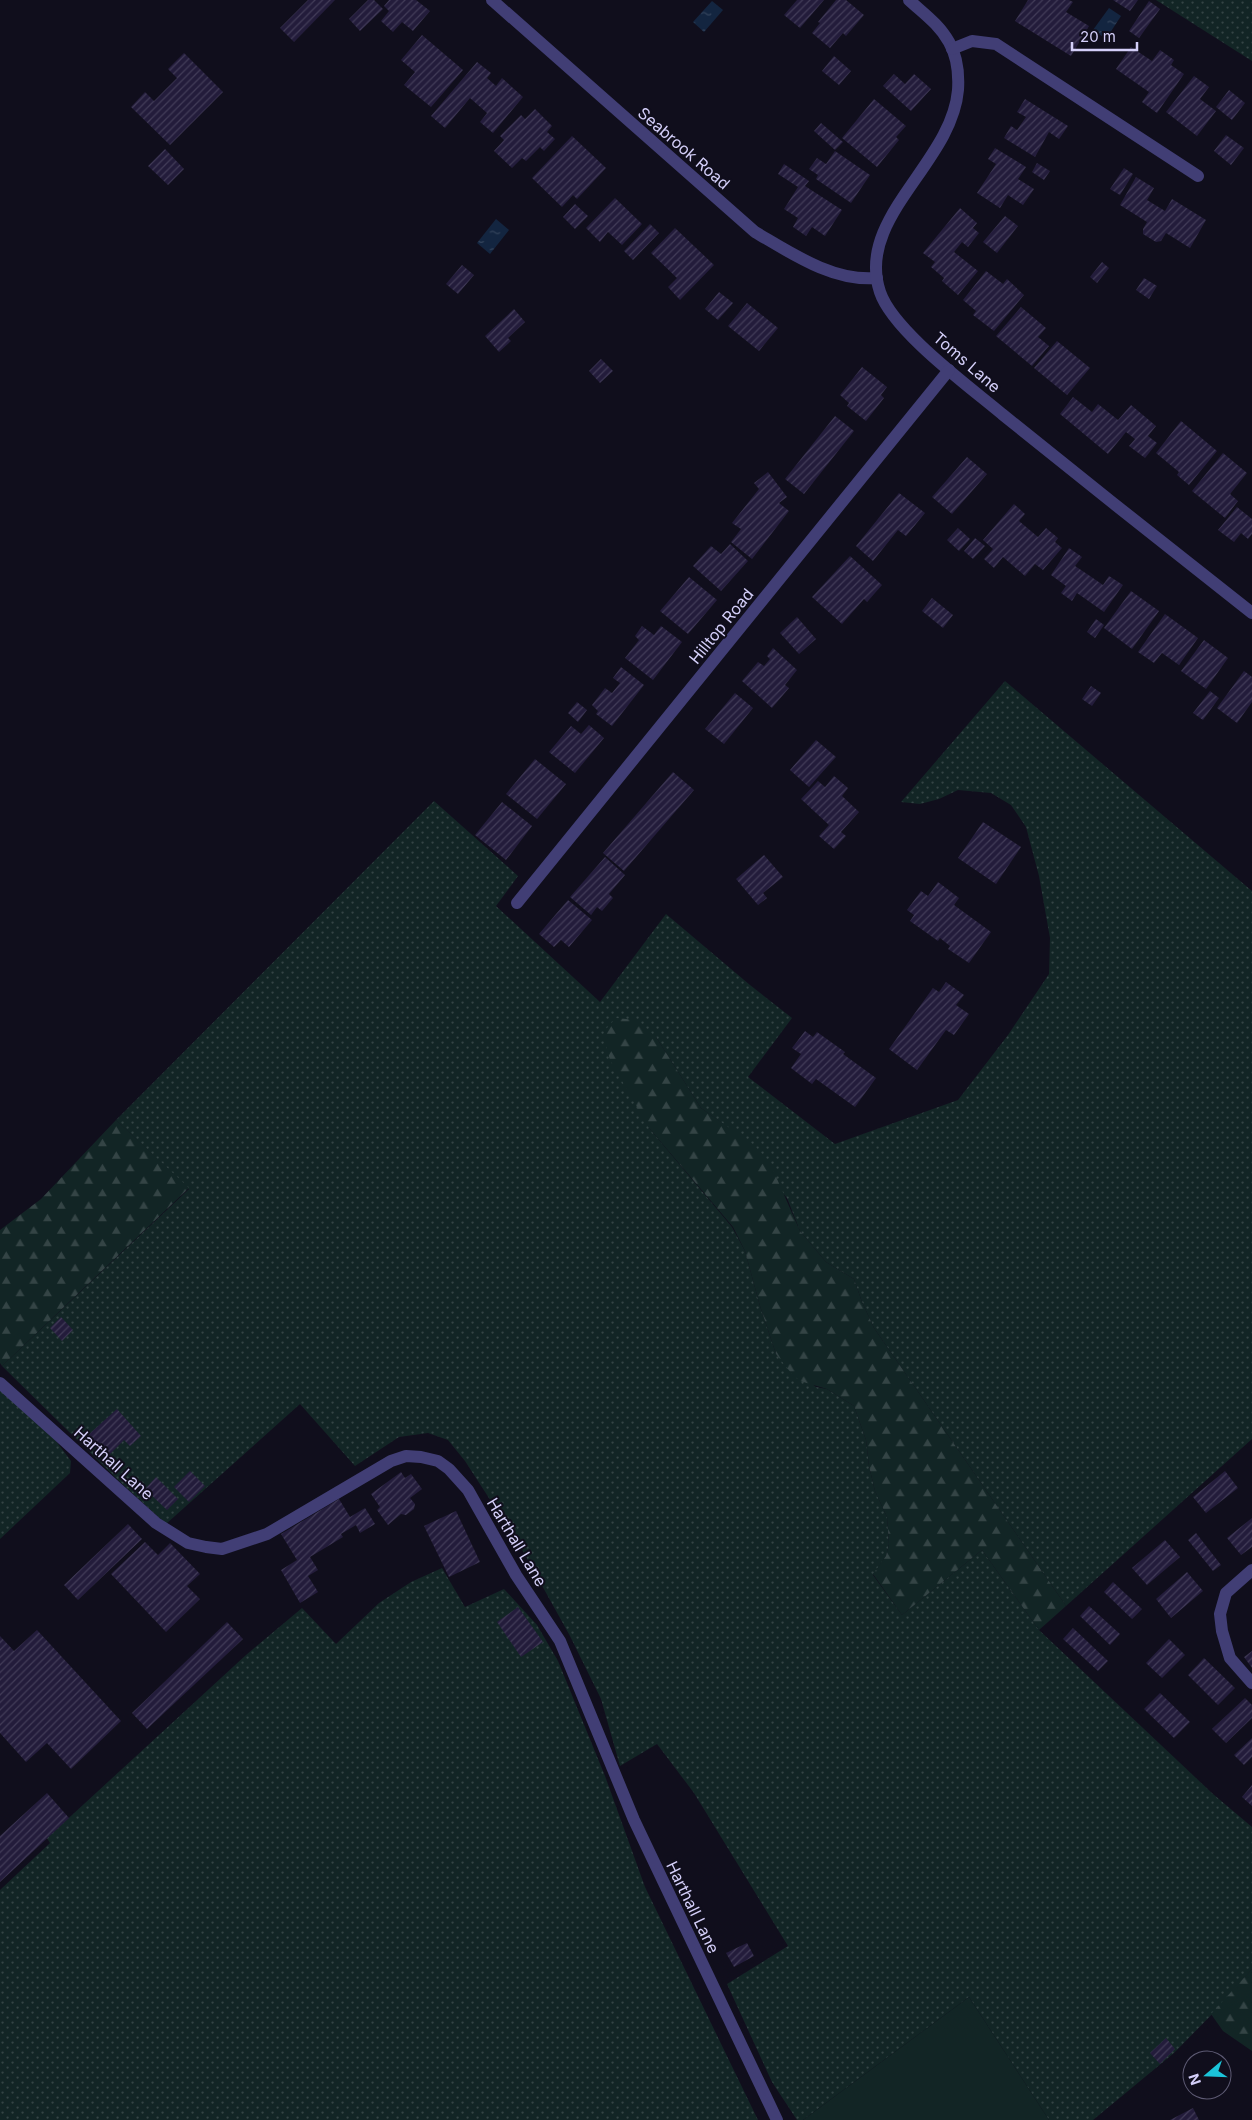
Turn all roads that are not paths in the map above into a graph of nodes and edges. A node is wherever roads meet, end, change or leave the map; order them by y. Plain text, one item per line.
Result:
1 (492, 0) edge
2 (909, 0) edge
3 (952, 49) junction
4 (1198, 176) dead end
5 (877, 278) junction
6 (949, 370) junction
7 (1252, 613) edge
8 (517, 903) dead end
9 (0, 1383) edge
10 (1252, 1570) edge
11 (1252, 1683) edge
12 (777, 2120) edge

1 - 5 street, Seabrook Road
2 - 3 street, Toms Lane
3 - 4 street
3 - 5 street, Toms Lane
5 - 6 street, Toms Lane
6 - 7 street, Toms Lane
6 - 8 street, Hilltop Road
9 - 12 street, Harthall Lane
10 - 11 street

